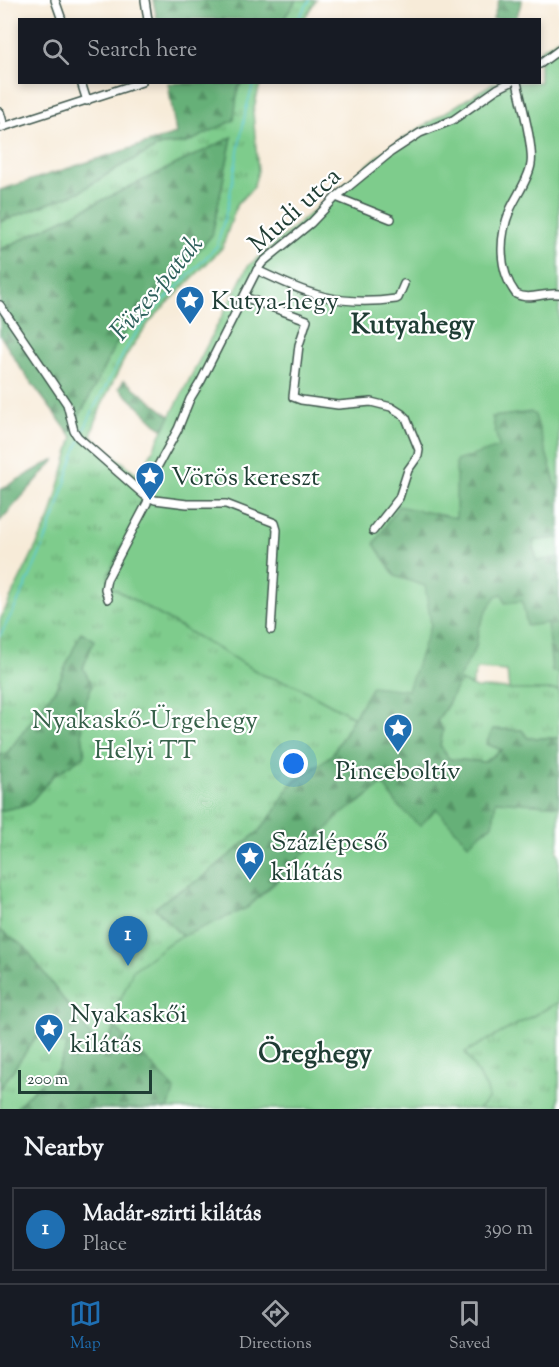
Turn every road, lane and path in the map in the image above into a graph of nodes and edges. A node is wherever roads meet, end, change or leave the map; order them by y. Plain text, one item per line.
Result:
1 (55, 0) edge
2 (145, 0) edge
3 (61, 18) edge
4 (148, 18) edge
5 (559, 50) edge
6 (541, 63) edge
7 (82, 84) edge
8 (136, 84) edge
9 (507, 84) edge
10 (517, 84) edge
11 (87, 101) junction
12 (0, 112) edge
13 (2, 127) edge
14 (336, 198) junction
15 (391, 219) dead end
16 (257, 270) junction
17 (404, 284) dead end
18 (559, 294) edge
19 (244, 297) junction
20 (0, 306) edge
21 (147, 497) junction
22 (373, 531) dead end
23 (108, 599) dead end
24 (271, 630) dead end

1 - 3 street
2 - 4 street
5 - 6 street
7 - 11 street
8 - 11 street
9 - 14 street, Mudi utca
10 - 18 street
11 - 13 street
12 - 13 street
14 - 15 street
14 - 16 street, Mudi utca
16 - 17 street
16 - 19 street, Mudi utca
19 - 21 street, Mudi utca
19 - 22 street
20 - 21 street
21 - 23 street, Mudi utca
21 - 24 street

